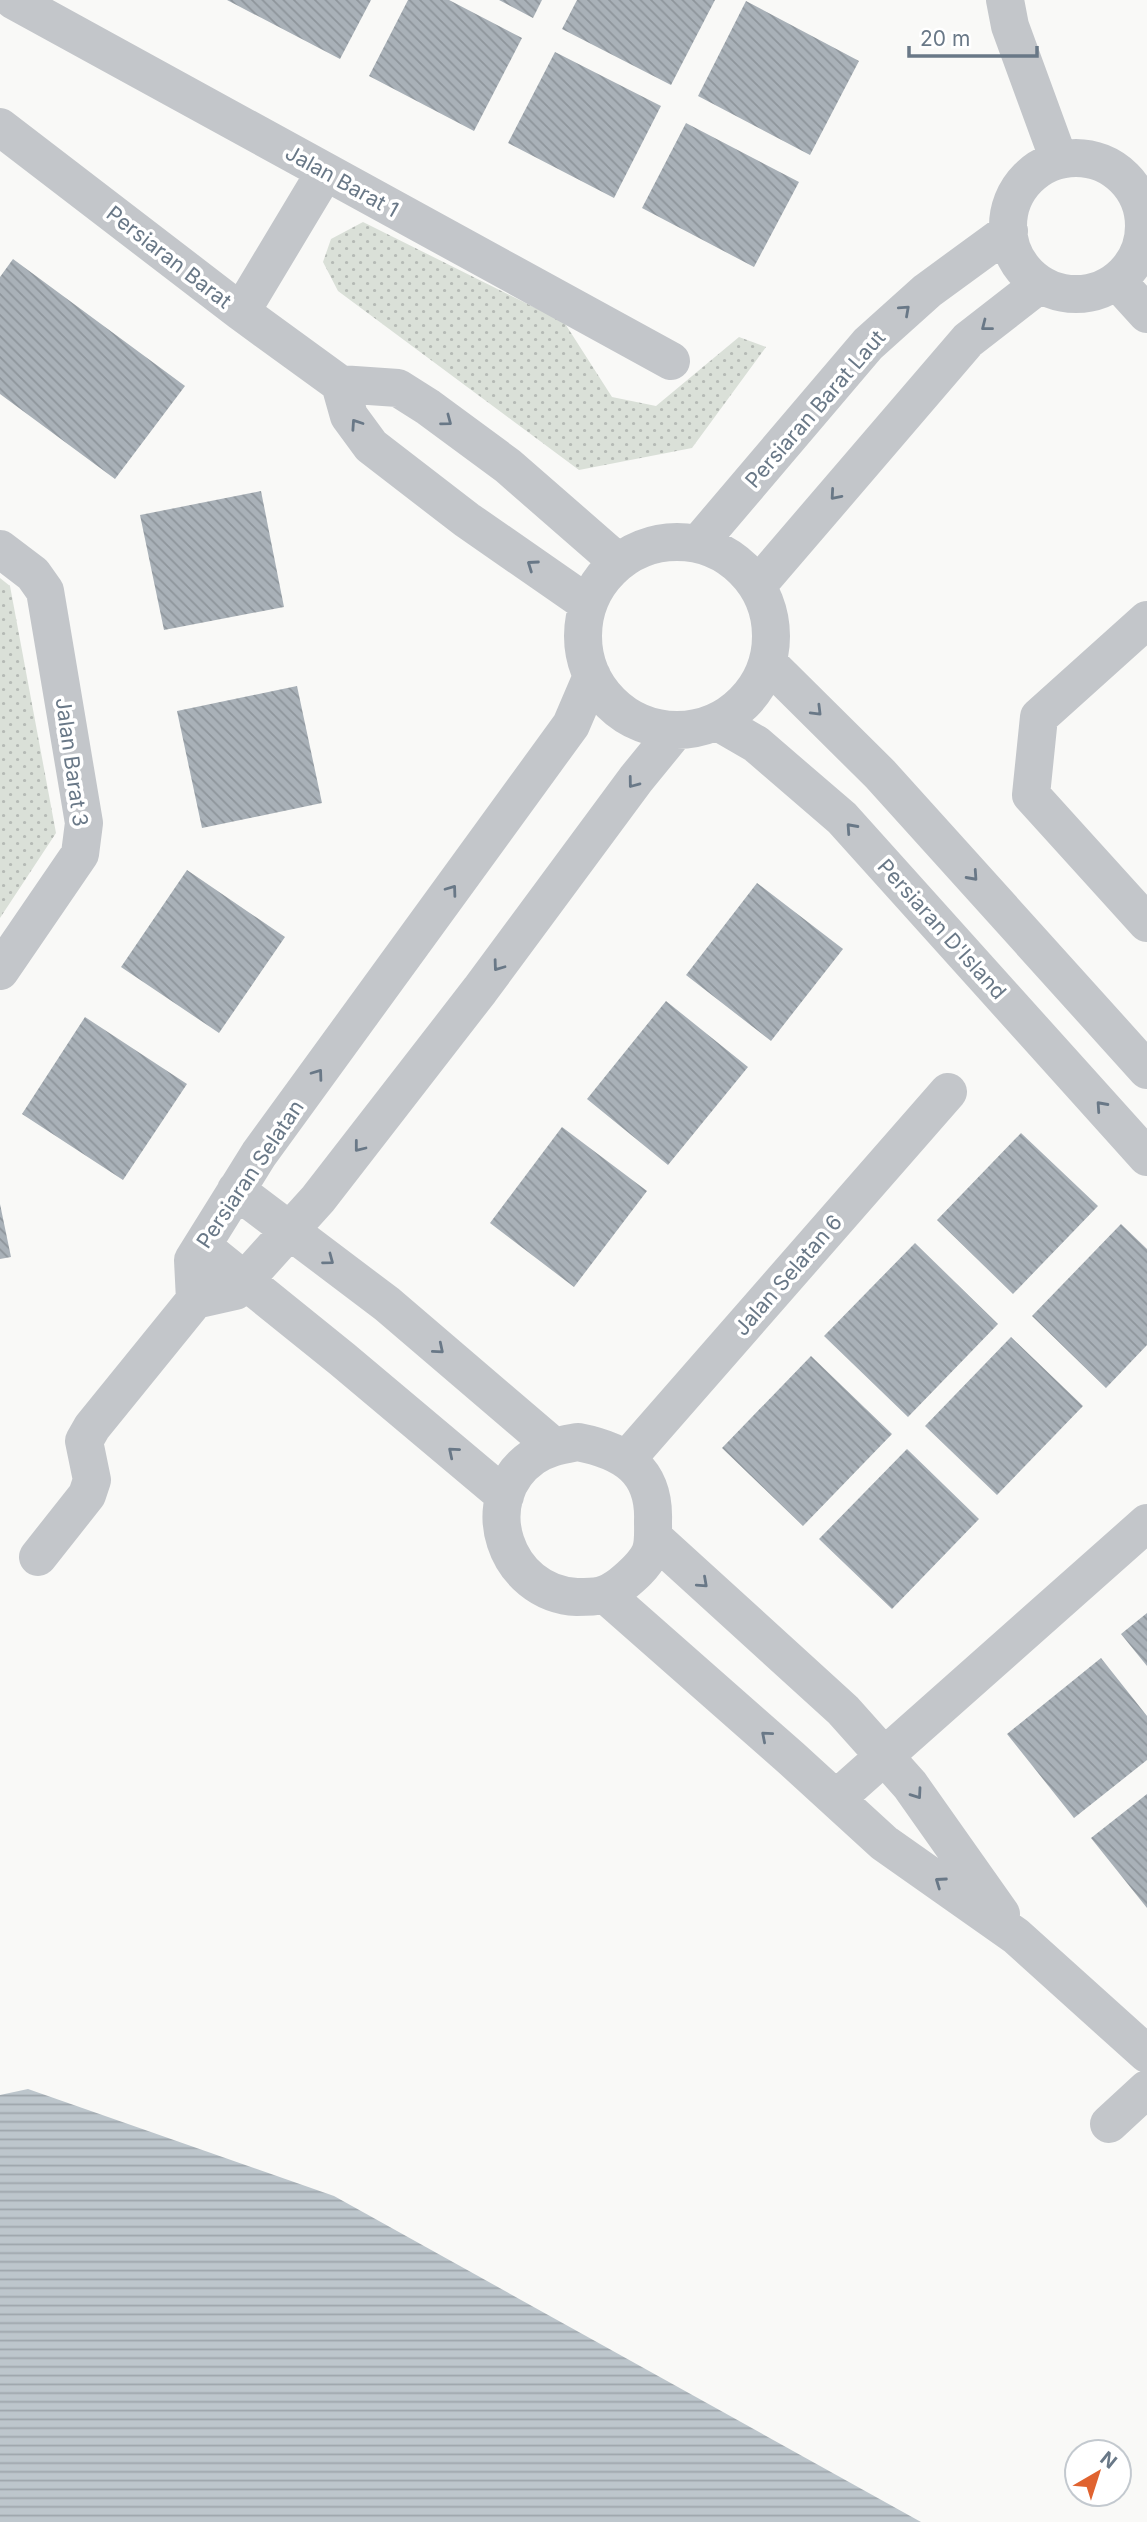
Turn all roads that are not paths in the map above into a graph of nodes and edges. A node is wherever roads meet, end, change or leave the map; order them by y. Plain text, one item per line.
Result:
1 (13, 0) edge
2 (1005, 0) edge
3 (0, 127) edge
4 (1059, 160) junction
5 (325, 172) junction
6 (1009, 231) junction
7 (1117, 281) junction
8 (1040, 284) junction
9 (241, 312) junction
10 (1147, 314) edge
11 (671, 362) dead end
12 (340, 384) junction
13 (698, 544) junction
14 (0, 549) edge
15 (618, 562) junction
16 (757, 586) junction
17 (588, 604) junction
18 (1147, 621) edge
19 (768, 663) junction
20 (592, 676) junction
21 (718, 722) junction
22 (676, 730) junction
23 (1147, 923) edge
24 (0, 971) edge
25 (1147, 1070) edge
26 (948, 1091) dead end
27 (1147, 1157) edge
28 (236, 1190) junction
29 (290, 1230) junction
30 (202, 1246) junction
31 (244, 1280) junction
32 (195, 1300) junction
33 (553, 1446) junction
34 (627, 1459) junction
35 (505, 1496) junction
36 (1147, 1523) edge
37 (653, 1537) junction
38 (38, 1557) dead end
39 (607, 1596) junction
40 (883, 1755) junction
41 (836, 1799) junction
42 (1016, 1936) junction
43 (1147, 2054) edge
44 (1147, 2089) edge
45 (1109, 2124) dead end

1 - 5 street, Jalan Barat 1
2 - 4 street
3 - 9 street, Persiaran Barat
4 - 6 street
4 - 7 street
5 - 9 street
5 - 11 street, Jalan Barat 1
6 - 8 street
13 -> 6 street, Persiaran Barat Laut
7 - 8 street
7 - 10 street
8 -> 16 street
9 - 12 street, Persiaran Barat
12 -> 15 street
17 -> 12 street
13 - 15 street
13 - 16 street
14 - 24 street, Jalan Barat 3
15 - 17 street
16 - 19 street
17 - 20 street
18 - 23 street
19 - 21 street
19 -> 25 street
20 - 22 street
28 -> 20 street, Persiaran Selatan
21 - 22 street
27 -> 21 street, Persiaran D'Island
22 -> 29 street
26 - 34 street, Jalan Selatan 6
28 - 29 street
28 - 30 street, Persiaran Selatan
29 - 31 street
29 -> 33 street
30 - 31 street
30 - 32 street, Persiaran Selatan
31 - 32 street
35 -> 31 street
32 - 38 street
33 - 34 street
33 - 35 street
34 - 37 street
35 - 39 street
36 - 40 street
37 - 39 street
37 -> 40 street
41 -> 39 street
40 - 41 street
40 -> 42 street
42 -> 41 street
42 - 43 street
44 - 45 street

